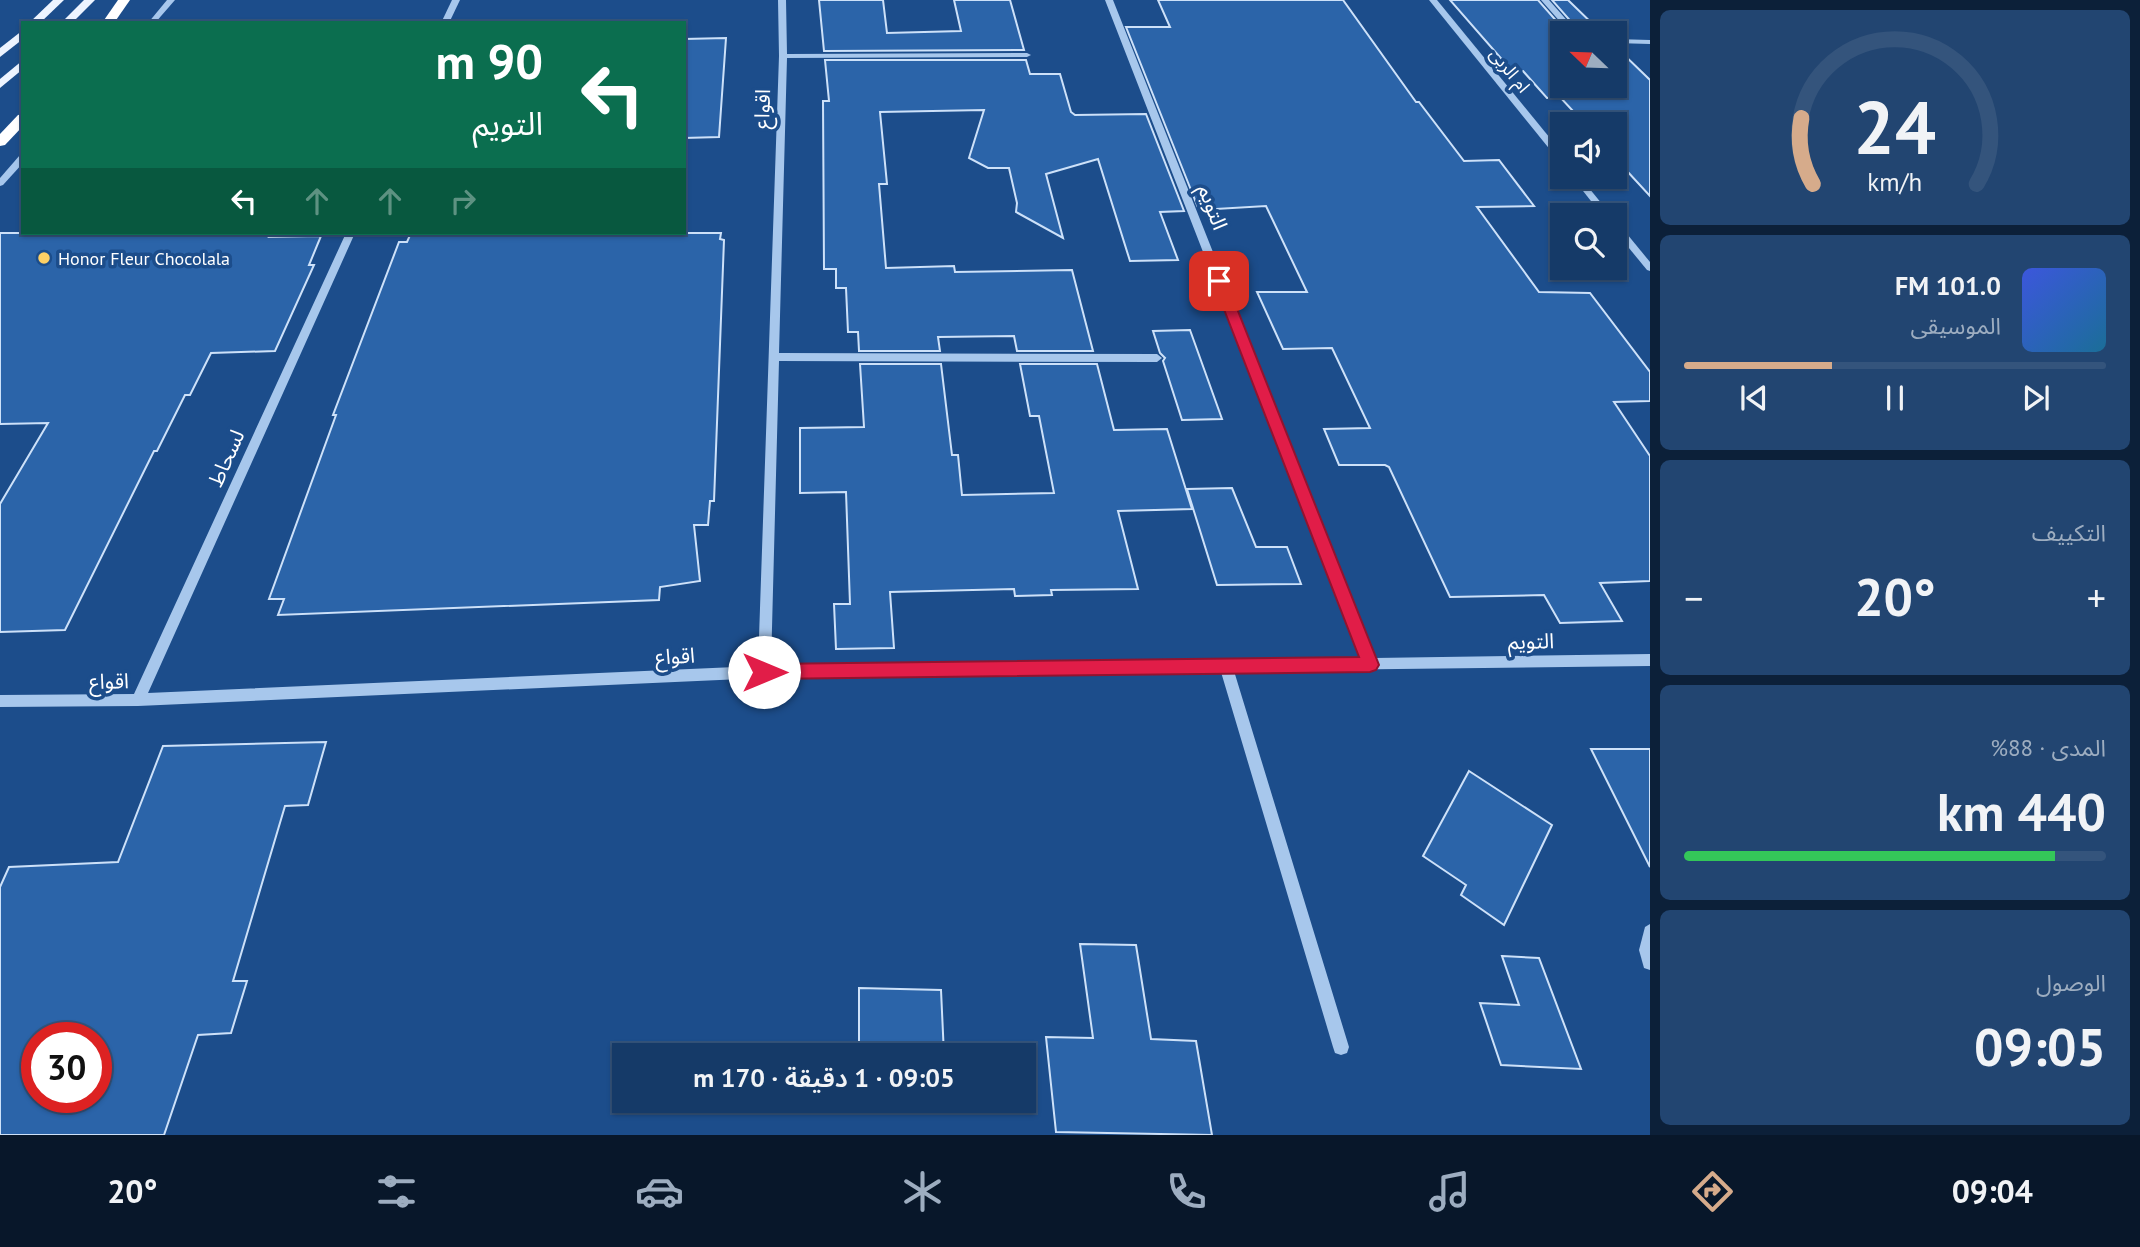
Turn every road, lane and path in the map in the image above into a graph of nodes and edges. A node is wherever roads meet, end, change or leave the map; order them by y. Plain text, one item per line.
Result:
1 (60, 0) edge
2 (124, 0) edge
3 (171, 0) edge
4 (456, 0) edge
5 (782, 0) edge
6 (1109, 0) edge
7 (1433, 0) edge
8 (1545, 0) edge
9 (89, 2) edge
10 (36, 21) edge
11 (68, 21) edge
12 (109, 21) edge
13 (153, 21) edge
14 (446, 21) edge
15 (1563, 21) edge
16 (21, 35) edge
17 (1628, 41) edge
18 (1650, 42) edge
19 (0, 54) edge
20 (1027, 55) dead end
21 (783, 56) junction
22 (21, 68) edge
23 (0, 85) edge
24 (21, 120) edge
25 (0, 141) edge
26 (1550, 144) edge
27 (21, 159) edge
28 (0, 183) edge
29 (1586, 189) edge
30 (1597, 203) edge
31 (349, 235) edge
32 (1627, 240) edge
33 (1650, 268) edge
34 (774, 357) junction
35 (1157, 358) dead end
36 (1650, 660) edge
37 (1370, 665) junction
38 (1226, 667) junction
39 (764, 672) junction
40 (138, 699) junction
41 (0, 701) edge
42 (1650, 932) edge
43 (1650, 962) edge
44 (1341, 1047) dead end

1 - 10 main road
2 - 12 highway
3 - 13 street
4 - 14 street
5 - 21 street, اقواع
6 - 37 street, التويم
7 - 26 street, ام الربى
8 - 15 street
9 - 11 main road
16 - 19 main road
17 - 18 street
20 - 21 street
21 - 34 street, اقواع
22 - 23 main road
24 - 25 highway
27 - 28 street
29 - 30 street
31 - 40 street, لسحاط
32 - 33 street
34 - 35 street
34 - 39 street, اقواع
36 - 37 street, التويم
37 - 38 street, التويم
38 - 39 street, التويم
38 - 44 street
39 - 40 street, اقواع
40 - 41 street, اقواع
42 - 43 street

